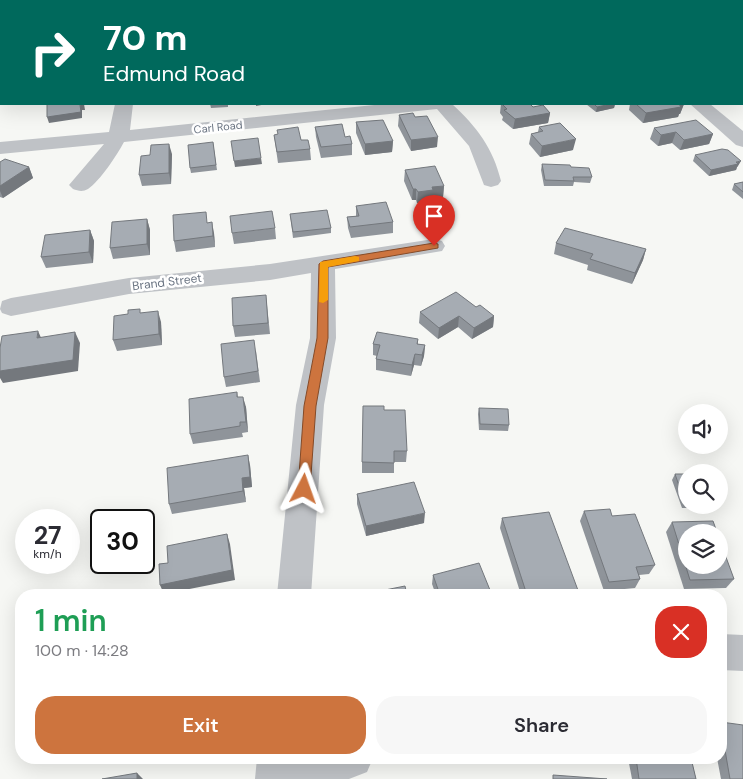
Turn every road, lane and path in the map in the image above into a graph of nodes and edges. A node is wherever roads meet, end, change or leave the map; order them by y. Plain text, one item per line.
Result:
1 (124, 105) edge
2 (426, 105) edge
3 (443, 105) edge
4 (700, 105) edge
5 (119, 138) junction
6 (743, 141) edge
7 (0, 148) edge
8 (491, 181) dead end
9 (80, 184) dead end
10 (434, 246) dead end
11 (323, 264) junction
12 (11, 307) dead end
13 (295, 589) edge
14 (727, 652) edge
15 (743, 653) edge
16 (276, 764) edge
17 (336, 764) edge
18 (275, 779) edge
19 (292, 779) edge

1 - 5 street
2 - 5 street, Carl Road
3 - 8 street
4 - 6 street
5 - 7 street, Carl Road
5 - 9 street
10 - 11 street, Brand Street
11 - 12 street, Brand Street
11 - 13 street
14 - 15 street
16 - 18 street
17 - 19 street

